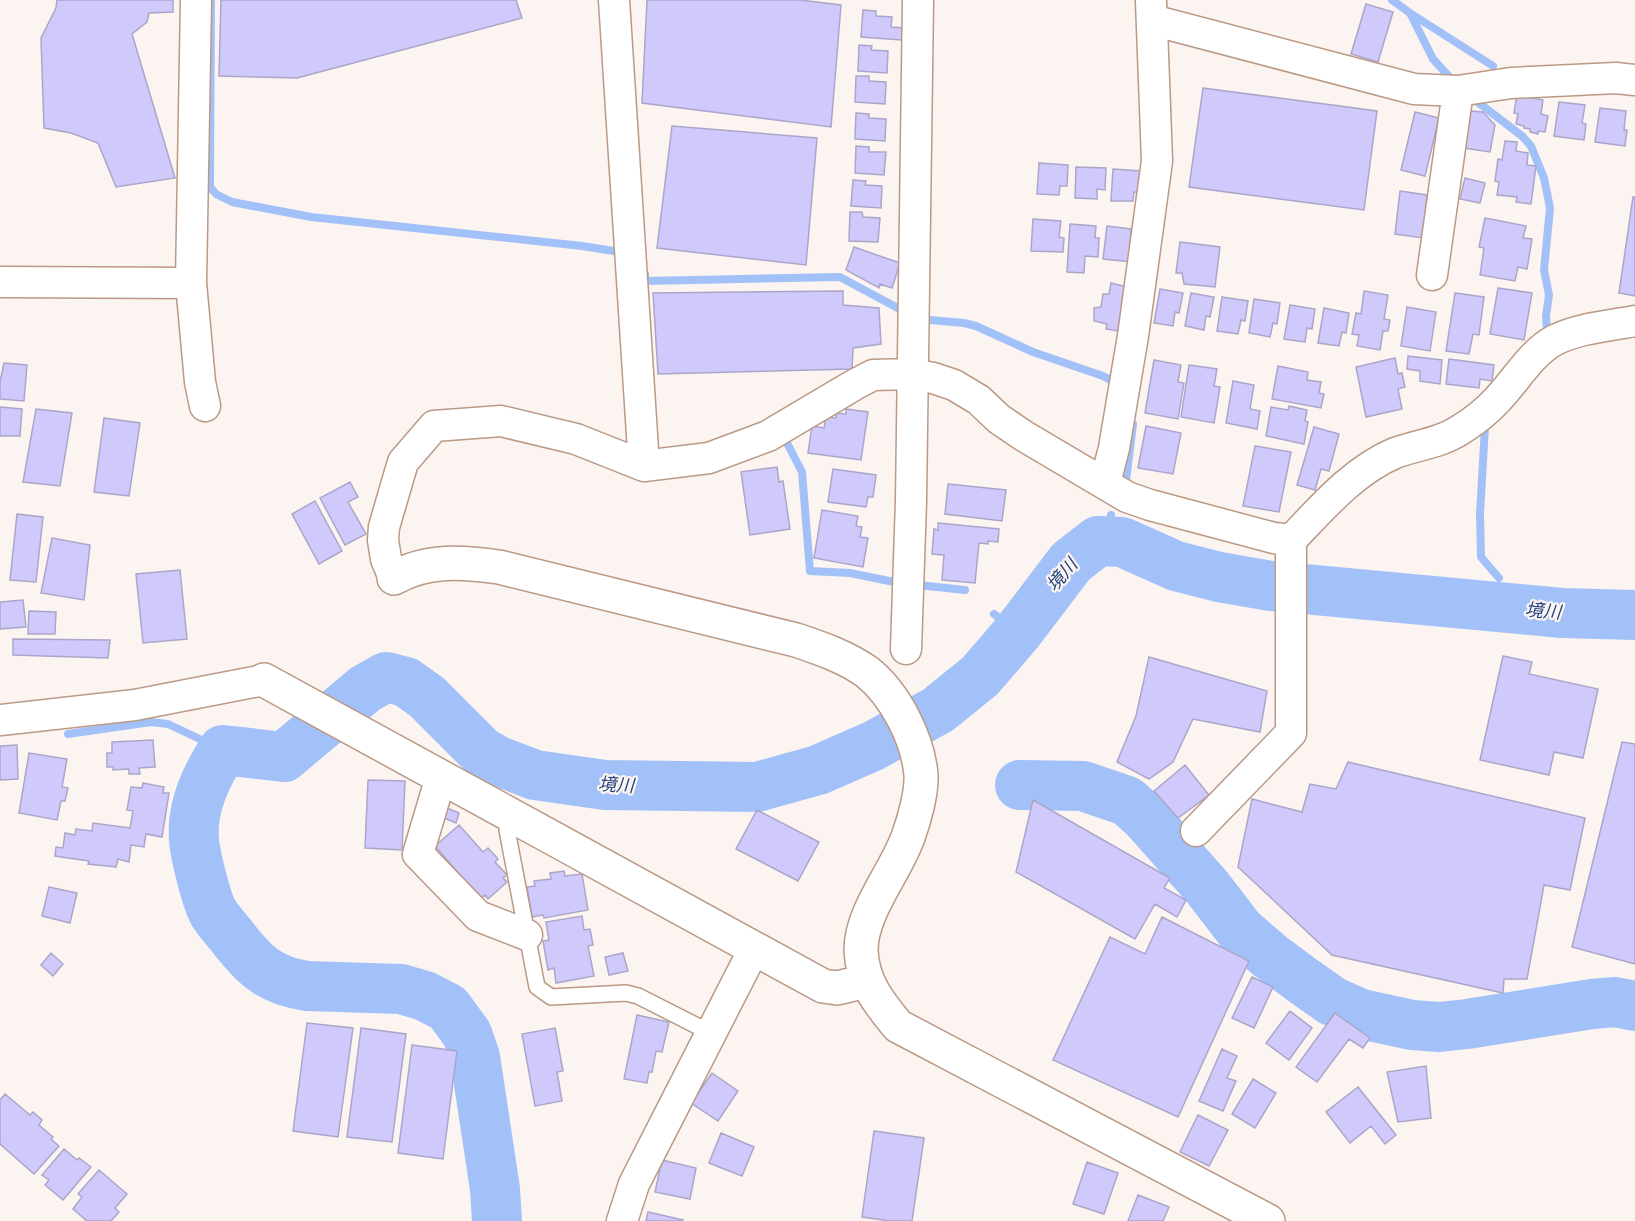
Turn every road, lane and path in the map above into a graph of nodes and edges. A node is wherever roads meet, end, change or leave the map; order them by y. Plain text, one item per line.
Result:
1 (196, 0) edge
2 (614, 0) edge
3 (911, 0) edge
4 (918, 0) edge
5 (1152, 10) edge
6 (1635, 80) edge
7 (1458, 91) junction
8 (1432, 274) dead end
9 (0, 282) edge
10 (191, 283) junction
11 (1635, 321) edge
12 (912, 374) junction
13 (205, 406) dead end
14 (644, 466) junction
15 (1105, 483) junction
16 (1291, 547) junction
17 (394, 578) joint
18 (906, 649) dead end
19 (264, 680) joint
20 (0, 720) edge
21 (441, 777) junction
22 (509, 815) junction
23 (1196, 831) dead end
24 (527, 935) junction
25 (754, 949) junction
26 (867, 981) junction
27 (711, 1033) junction
28 (622, 1221) edge
29 (1268, 1221) edge

1 - 10 street
2 - 14 street
3 - 4 street
4 - 12 street
5 - 7 street
5 - 15 street
6 - 7 street
7 - 8 street
9 - 10 street
10 - 13 street
11 - 16 street
12 - 14 street
12 - 15 street
12 - 18 street
14 - 17 street
15 - 16 street
16 - 23 street
17 - 26 street
19 - 20 street
19 - 21 street
21 - 22 street
21 - 24 street
22 - 24 lane
22 - 25 street
24 - 27 lane
25 - 26 street
25 - 27 street
26 - 29 street
27 - 28 street

